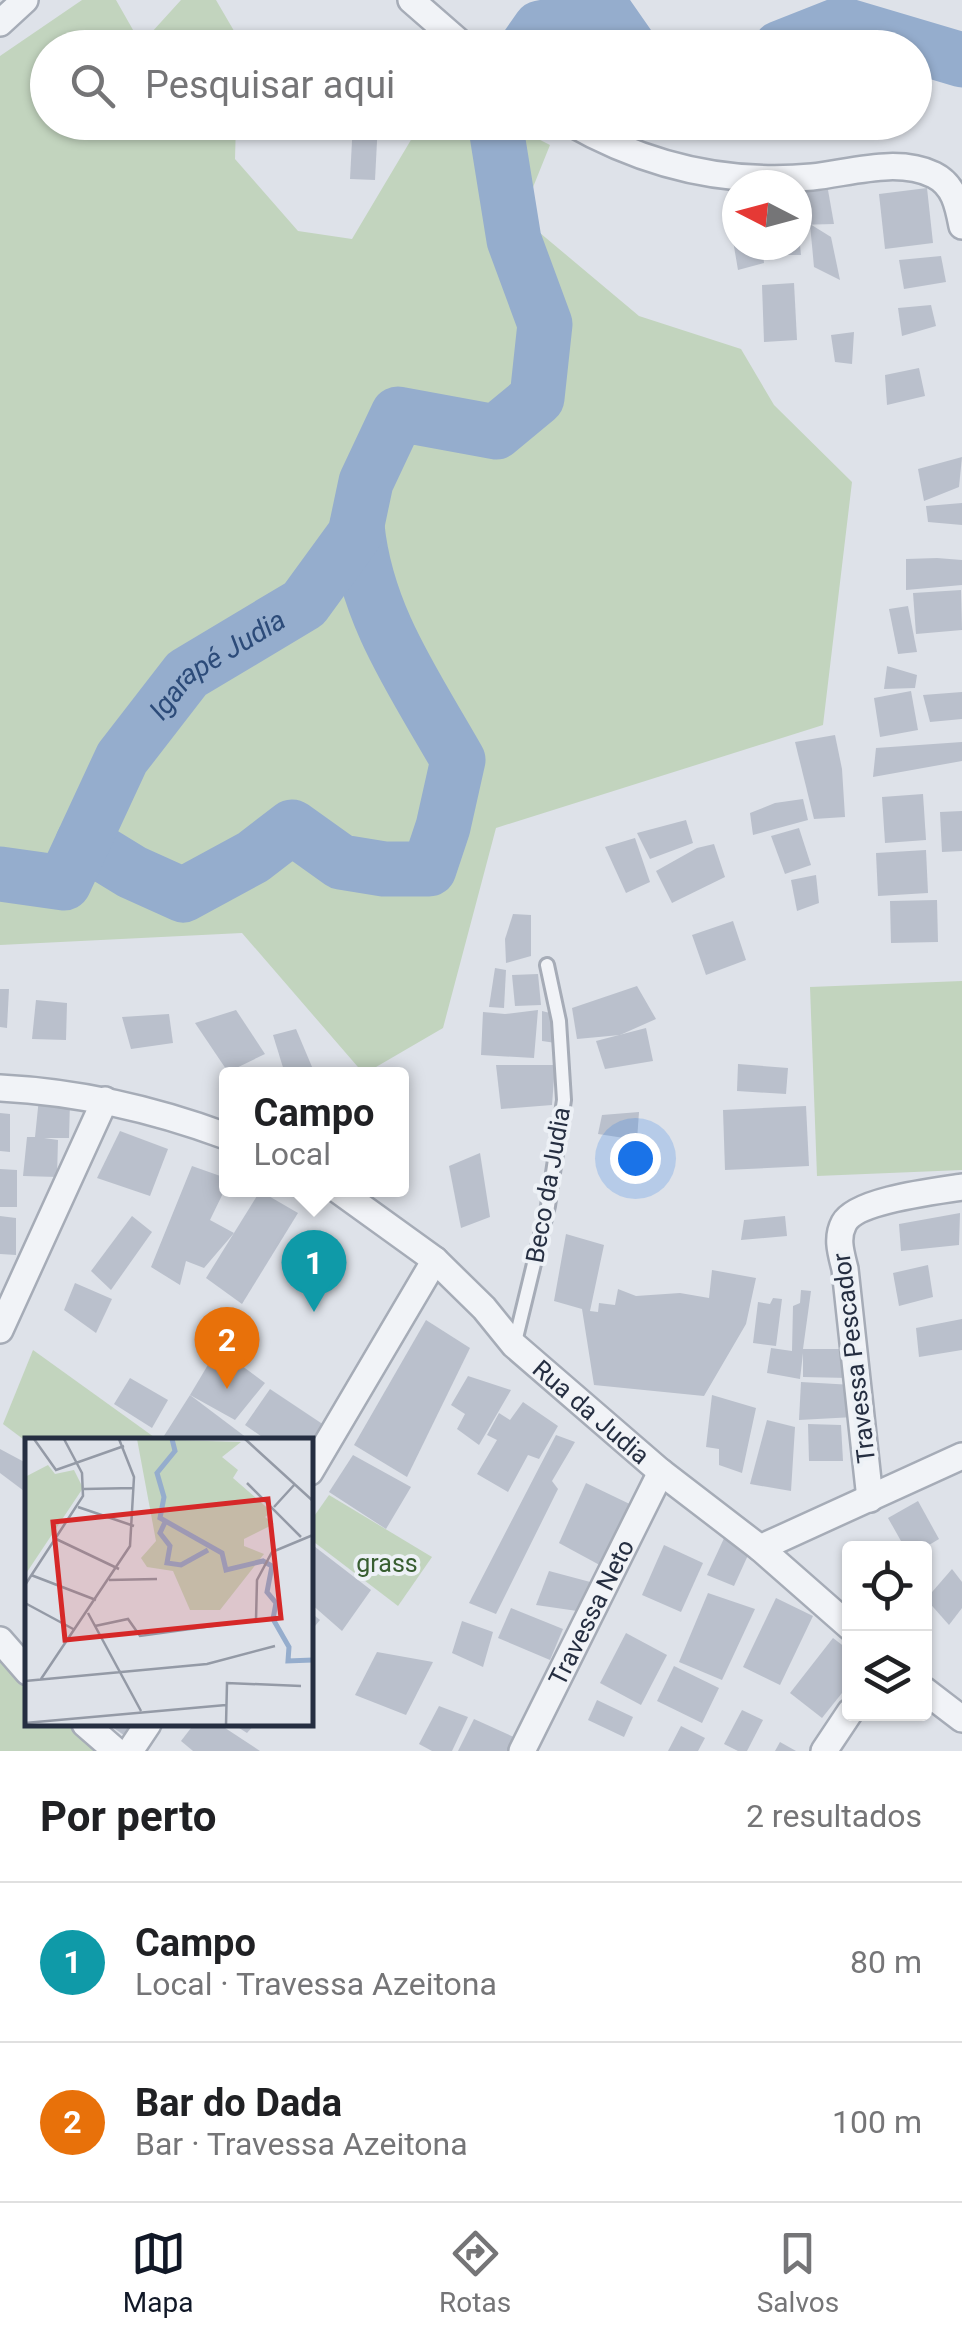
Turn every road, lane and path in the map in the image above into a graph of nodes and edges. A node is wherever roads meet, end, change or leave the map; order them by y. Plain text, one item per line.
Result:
1 (25, 0) edge
2 (412, 0) edge
3 (0, 23) edge
4 (446, 30) edge
5 (604, 140) edge
6 (962, 226) edge
7 (547, 965) dead end
8 (0, 1088) edge
9 (105, 1100) junction
10 (219, 1133) edge
11 (962, 1188) edge
12 (348, 1197) edge
13 (435, 1260) junction
14 (0, 1330) edge
15 (514, 1345) junction
16 (962, 1456) edge
17 (312, 1469) edge
18 (661, 1472) junction
19 (870, 1499) junction
20 (760, 1548) junction
21 (842, 1621) edge
22 (0, 1640) edge
23 (25, 1669) edge
24 (932, 1696) edge
25 (962, 1719) edge
26 (844, 1721) edge
27 (87, 1726) edge
28 (147, 1726) edge
29 (116, 1751) edge
30 (130, 1751) edge
31 (522, 1751) edge
32 (824, 1751) edge

1 - 3 street
2 - 4 street
5 - 6 street
7 - 15 lane, Beco da Judia
8 - 9 street
9 - 10 street
9 - 14 street
11 - 19 street, Travessa Pescador
12 - 13 street, Rua da Judia
13 - 15 street, Rua da Judia
13 - 17 street
15 - 18 street, Rua da Judia
16 - 19 street
18 - 20 street, Rua da Judia
18 - 31 street, Travessa Neto
19 - 20 street
20 - 21 street, Rua da Judia
22 - 23 street
24 - 25 street
26 - 32 street
27 - 29 street
28 - 30 street

